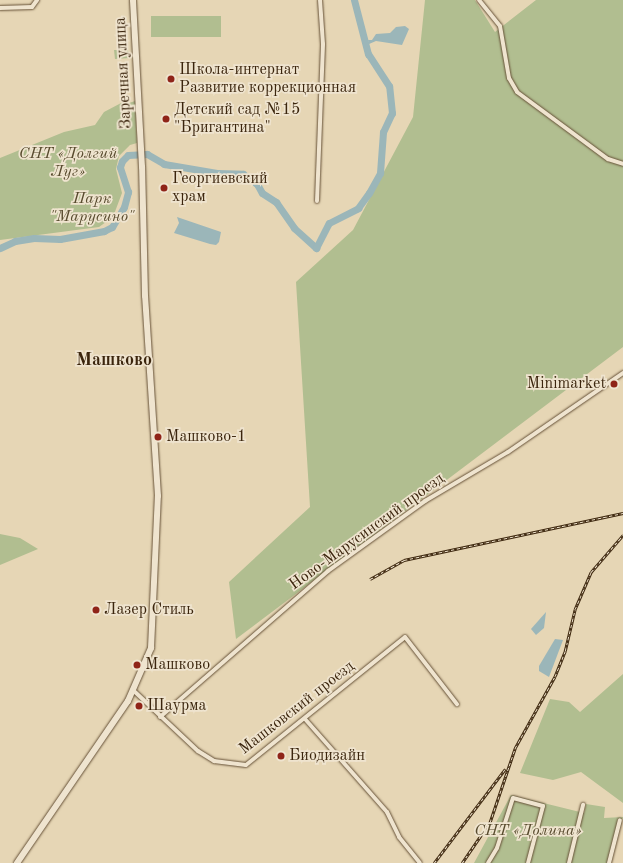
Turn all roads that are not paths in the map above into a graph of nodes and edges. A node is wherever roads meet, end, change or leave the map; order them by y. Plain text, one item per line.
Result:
1 (37, 0) edge
2 (134, 0) edge
3 (320, 0) edge
4 (479, 0) edge
5 (0, 8) edge
6 (623, 164) edge
7 (317, 202) dead end
8 (623, 373) edge
9 (134, 691) junction
10 (457, 704) dead end
11 (160, 717) junction
12 (305, 719) junction
13 (583, 805) dead end
14 (620, 820) dead end
15 (17, 863) edge
16 (420, 863) edge
17 (488, 863) edge
18 (528, 863) edge
19 (569, 863) edge
20 (609, 863) edge

1 - 5 street
2 - 9 street, Заречная улица
3 - 7 street
4 - 6 street
8 - 11 street, Ново-Марусинский проезд
9 - 11 street, Машковский проезд
9 - 15 street, Заречная улица
10 - 12 street, Машковский проезд
11 - 12 street, Машковский проезд
12 - 16 street
13 - 19 street
14 - 20 street
17 - 18 street

